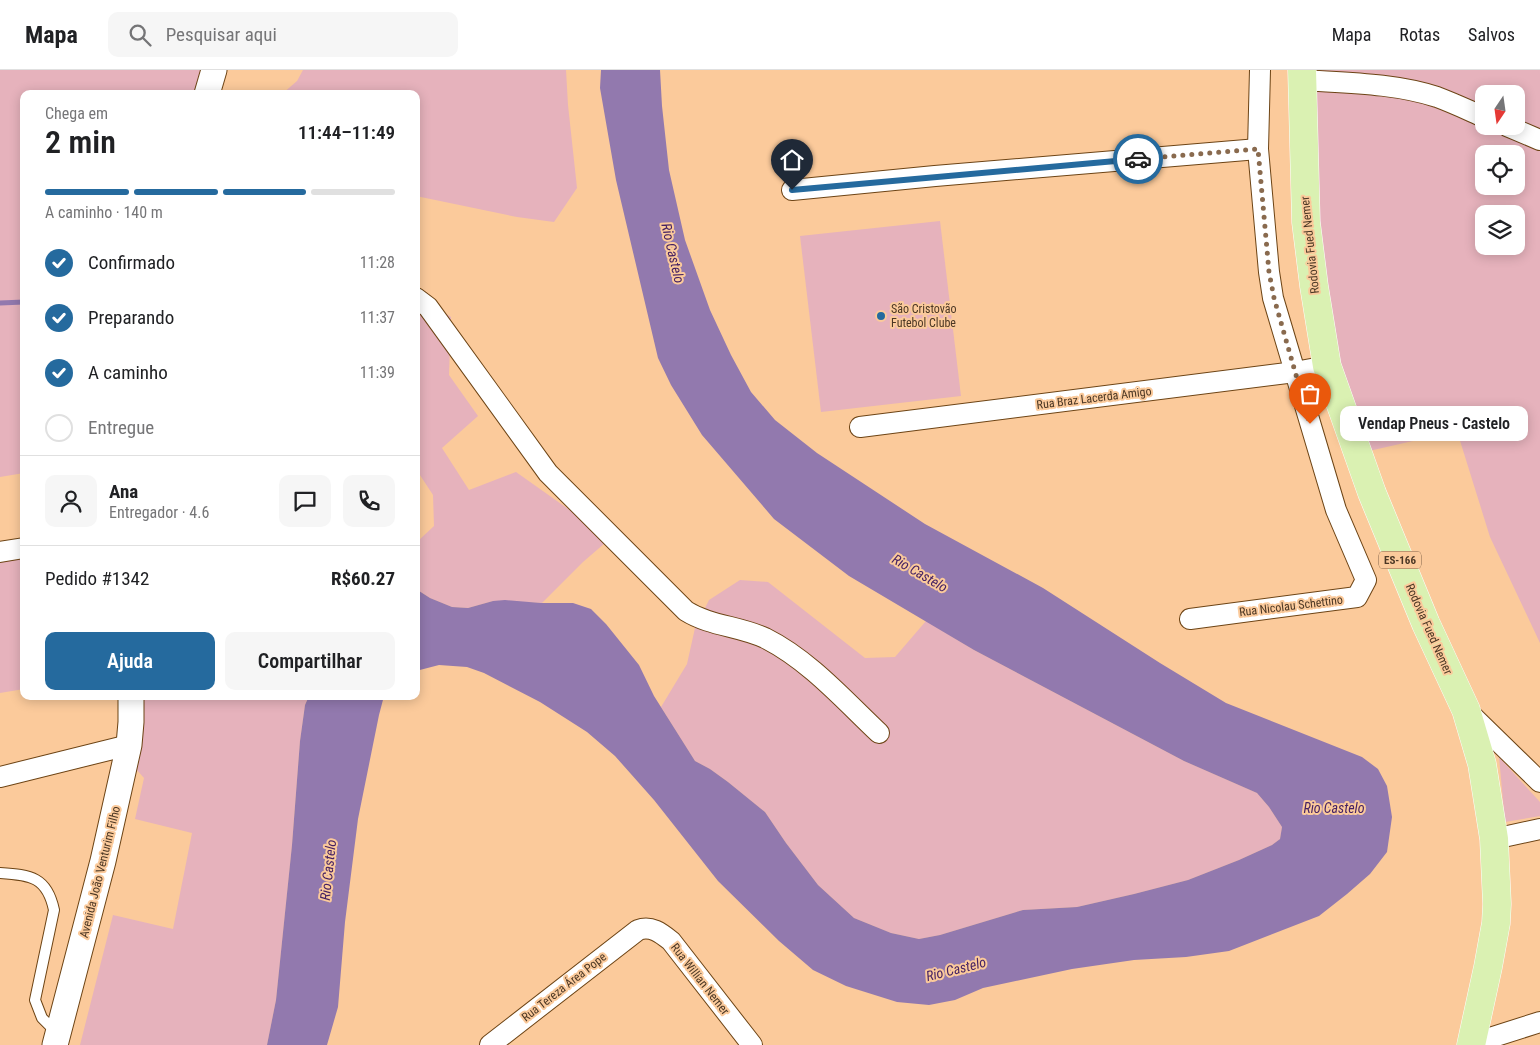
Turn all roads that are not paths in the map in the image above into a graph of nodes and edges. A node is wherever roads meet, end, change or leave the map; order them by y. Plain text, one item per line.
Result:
1 (214, 70) edge
2 (1260, 70) edge
3 (1302, 75) edge
4 (207, 90) edge
5 (1475, 113) edge
6 (1525, 134) edge
7 (1540, 140) edge
8 (1258, 149) junction
9 (792, 190) dead end
10 (420, 301) edge
11 (1327, 366) junction
12 (1295, 372) junction
13 (860, 427) dead end
14 (20, 549) edge
15 (0, 552) edge
16 (1190, 619) dead end
17 (131, 700) edge
18 (1466, 710) junction
19 (879, 733) dead end
20 (129, 745) junction
21 (0, 777) edge
22 (1540, 782) edge
23 (1540, 828) edge
24 (1494, 838) junction
25 (0, 873) edge
26 (638, 930) joint
27 (1540, 1022) edge
28 (57, 1040) edge
29 (742, 1042) edge
30 (1471, 1044) edge
31 (490, 1045) edge

1 - 4 street
2 - 8 street, Rua Nicolau Schettino
3 - 5 street
3 - 11 main road, Rodovia Fued Nemer / ES-166
6 - 7 street
8 - 9 street
8 - 12 street, Rua Nicolau Schettino
10 - 19 street
11 - 12 street, Rua Braz Lacerda Amigo
11 - 18 main road, Rodovia Fued Nemer / ES-166
12 - 13 street, Rua Braz Lacerda Amigo
12 - 16 street, Rua Nicolau Schettino
14 - 15 street
17 - 20 street, Avenida João Venturim Filho
18 - 22 street
18 - 24 main road, Rodovia Fued Nemer / ES-166
20 - 21 street
20 - 28 street, Avenida João Venturim Filho
23 - 24 street
24 - 30 main road, Rodovia Fued Nemer / ES-166
25 - 28 lane
26 - 29 street, Rua Willian Nemer
26 - 31 street, Rua Tereza Área Pope
27 - 30 street

